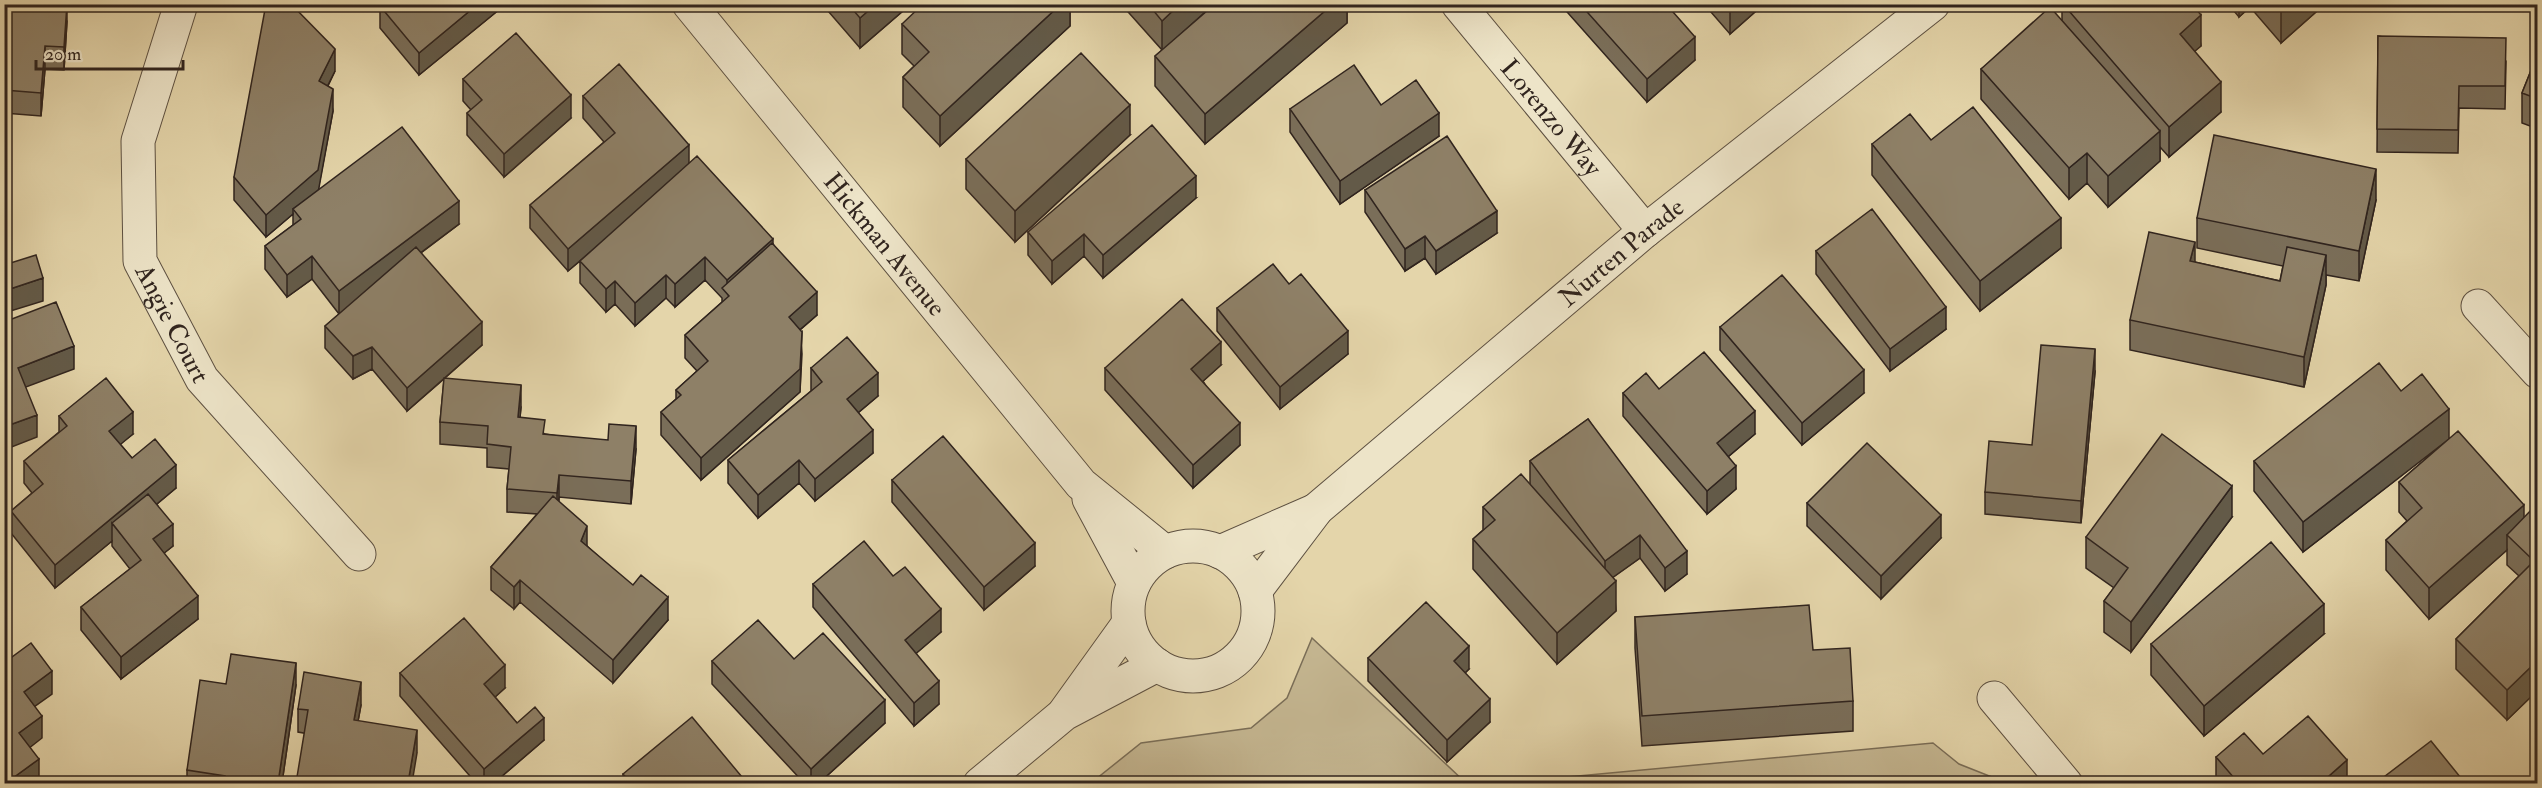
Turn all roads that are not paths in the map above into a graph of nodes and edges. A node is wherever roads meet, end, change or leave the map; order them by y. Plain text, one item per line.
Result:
1 (181, 4) edge
2 (689, 4) edge
3 (1458, 4) edge
4 (1933, 4) edge
5 (1645, 231) junction
6 (2478, 306) dead end
7 (2538, 372) edge
8 (1081, 484) junction
9 (1317, 509) junction
10 (1165, 552) junction
11 (1220, 552) junction
12 (359, 554) dead end
13 (1134, 583) junction
14 (1255, 591) junction
15 (1129, 623) junction
16 (1157, 665) junction
17 (1994, 698) dead end
18 (1064, 714) junction
19 (980, 783) edge
20 (2066, 783) edge

1 - 12 street, Angie Court
2 - 8 street, Hickman Avenue
3 - 5 street, Lorenzo Way
4 - 5 street, Nurten Parade
5 - 9 street, Nurten Parade
6 - 7 street
8 - 10 street, Hickman Avenue
8 - 13 street, Hickman Avenue
9 - 11 street, Nurten Parade
9 - 14 street, Nurten Parade
10 - 11 street
10 - 13 street
11 - 14 street
13 - 15 street
14 - 16 street
15 - 16 street
15 - 18 street
16 - 18 street
17 - 20 street
18 - 19 street

